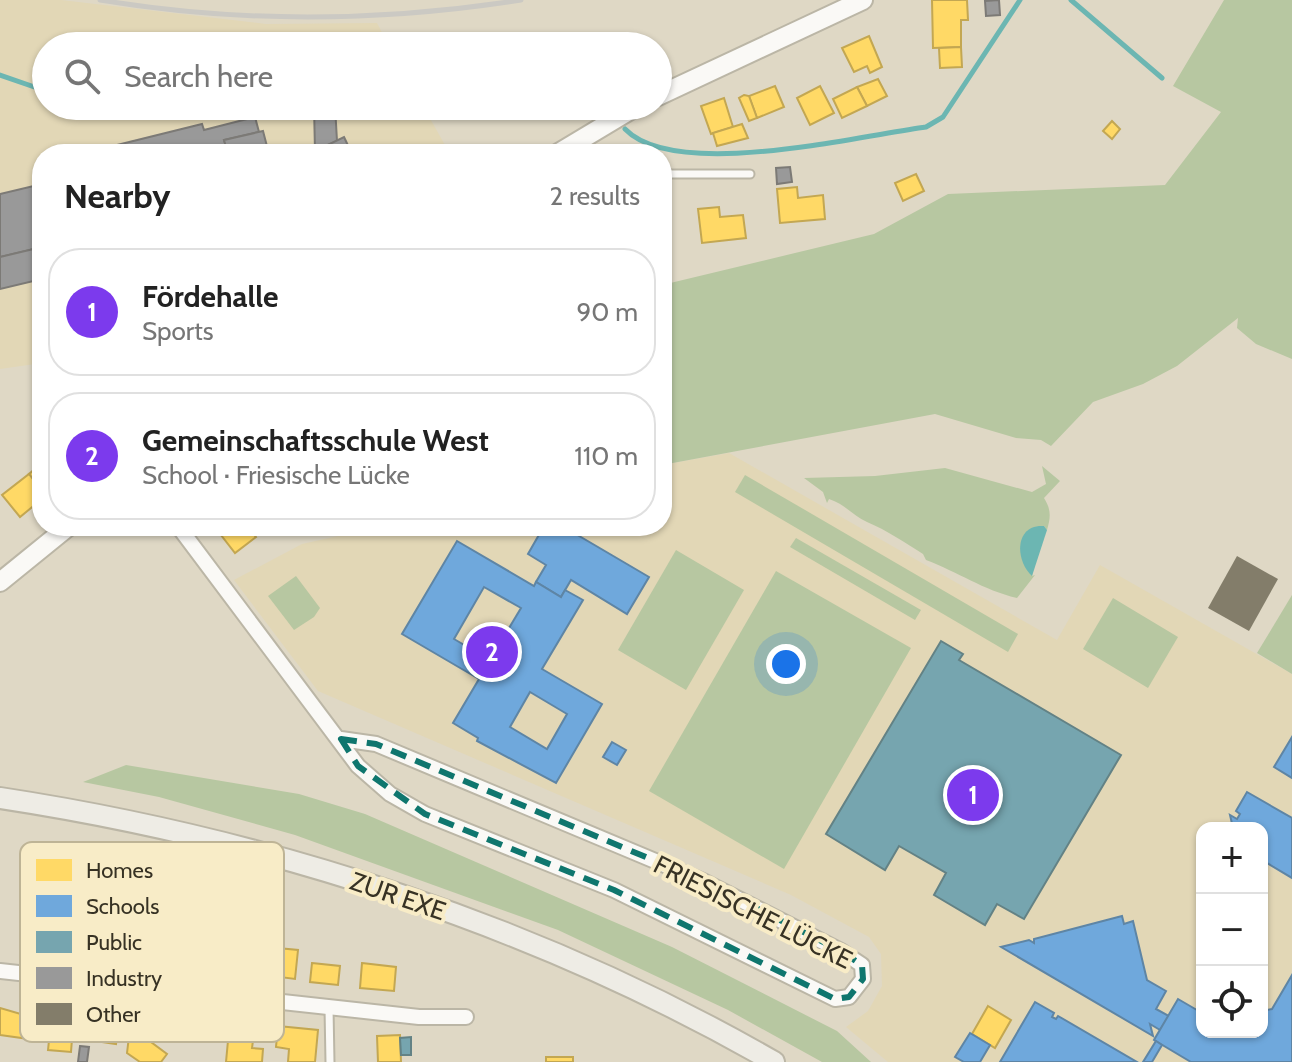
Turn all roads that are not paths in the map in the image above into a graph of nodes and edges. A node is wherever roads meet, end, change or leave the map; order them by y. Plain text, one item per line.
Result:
1 (863, 0) edge
2 (672, 89) edge
3 (616, 120) edge
4 (580, 144) edge
5 (672, 174) edge
6 (750, 174) dead end
7 (57, 536) edge
8 (186, 536) edge
9 (0, 582) edge
10 (341, 739) junction
11 (0, 798) edge
12 (216, 842) edge
13 (284, 859) edge
14 (0, 971) edge
15 (20, 973) edge
16 (284, 1001) edge
17 (329, 1006) junction
18 (466, 1017) dead end
19 (330, 1062) edge
20 (774, 1062) edge

1 - 2 street
3 - 4 street
5 - 6 lane
7 - 9 street
8 - 10 street, FRIESISCHE LÜCKE
10 - 10 street, FRIESISCHE LÜCKE
11 - 12 main road, ZUR EXE
13 - 20 main road, ZUR EXE
14 - 15 street
16 - 17 street
17 - 18 street
17 - 19 lane

